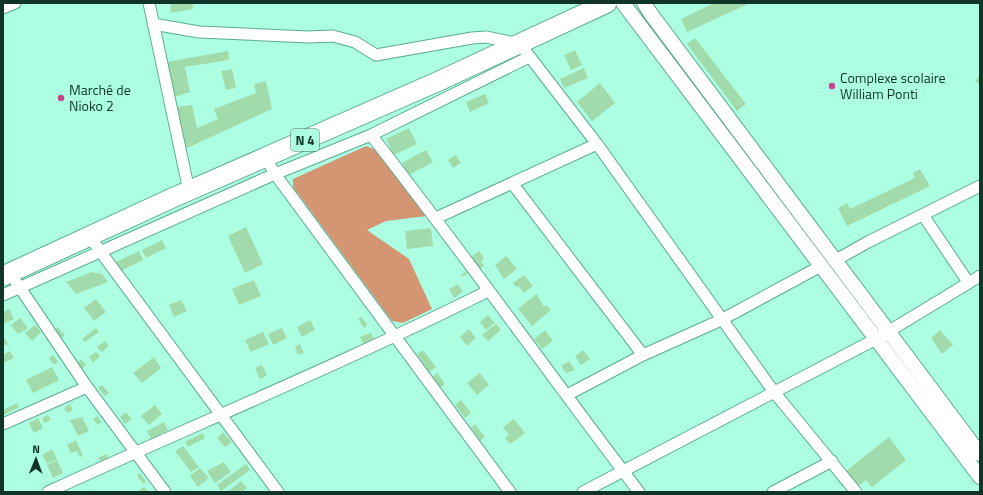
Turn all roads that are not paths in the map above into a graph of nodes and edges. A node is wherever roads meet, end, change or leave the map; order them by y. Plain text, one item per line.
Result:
1 (15, 3) edge
2 (149, 3) edge
3 (607, 3) edge
4 (623, 3) edge
5 (644, 3) edge
6 (3, 8) edge
7 (153, 24) junction
8 (524, 50) junction
9 (371, 135) junction
10 (597, 144) junction
11 (265, 158) junction
12 (275, 174) junction
13 (512, 183) junction
14 (980, 186) edge
15 (189, 191) junction
16 (923, 215) junction
17 (436, 218) junction
18 (88, 236) junction
19 (100, 252) junction
20 (836, 260) junction
21 (821, 266) junction
22 (11, 279) edge
23 (977, 279) edge
24 (488, 292) junction
25 (3, 295) edge
26 (721, 320) junction
27 (882, 335) junction
28 (395, 338) junction
29 (643, 355) junction
30 (87, 387) junction
31 (774, 392) junction
32 (567, 395) junction
33 (220, 414) junction
34 (3, 424) edge
35 (136, 452) junction
36 (980, 454) edge
37 (832, 461) junction
38 (623, 471) junction
39 (980, 477) edge
40 (51, 491) edge
41 (165, 492) edge
42 (278, 492) edge
43 (510, 492) edge
44 (583, 492) edge
45 (639, 492) edge
46 (773, 492) edge
47 (856, 492) edge

1 - 6 street
2 - 7 street
3 - 8 highway, N 4
4 - 21 street
5 - 20 street
7 - 8 street
7 - 15 street
8 - 9 street
8 - 10 street
8 - 11 highway, N 4
9 - 12 street
9 - 17 street
10 - 13 street
10 - 26 street
11 - 12 street
11 - 15 highway, N 4
12 - 19 street
12 - 28 street
13 - 17 street
13 - 29 street
14 - 16 street
15 - 18 highway, N 4
16 - 20 street
16 - 23 street
17 - 24 street
18 - 19 street
18 - 22 highway, N 4
19 - 22 street
19 - 33 street
20 - 27 street
21 - 26 street
21 - 27 street
22 - 25 street
22 - 30 street
23 - 27 street
24 - 28 street
24 - 32 street
26 - 29 street
26 - 31 street
27 - 31 street
27 - 36 street
27 - 39 street
28 - 33 street
28 - 43 street
29 - 32 street
30 - 34 street
30 - 35 street
31 - 37 street
31 - 38 street
32 - 38 street
33 - 35 street
33 - 42 street
35 - 40 street
35 - 41 street
37 - 46 street
37 - 47 street
38 - 44 street
38 - 45 street

